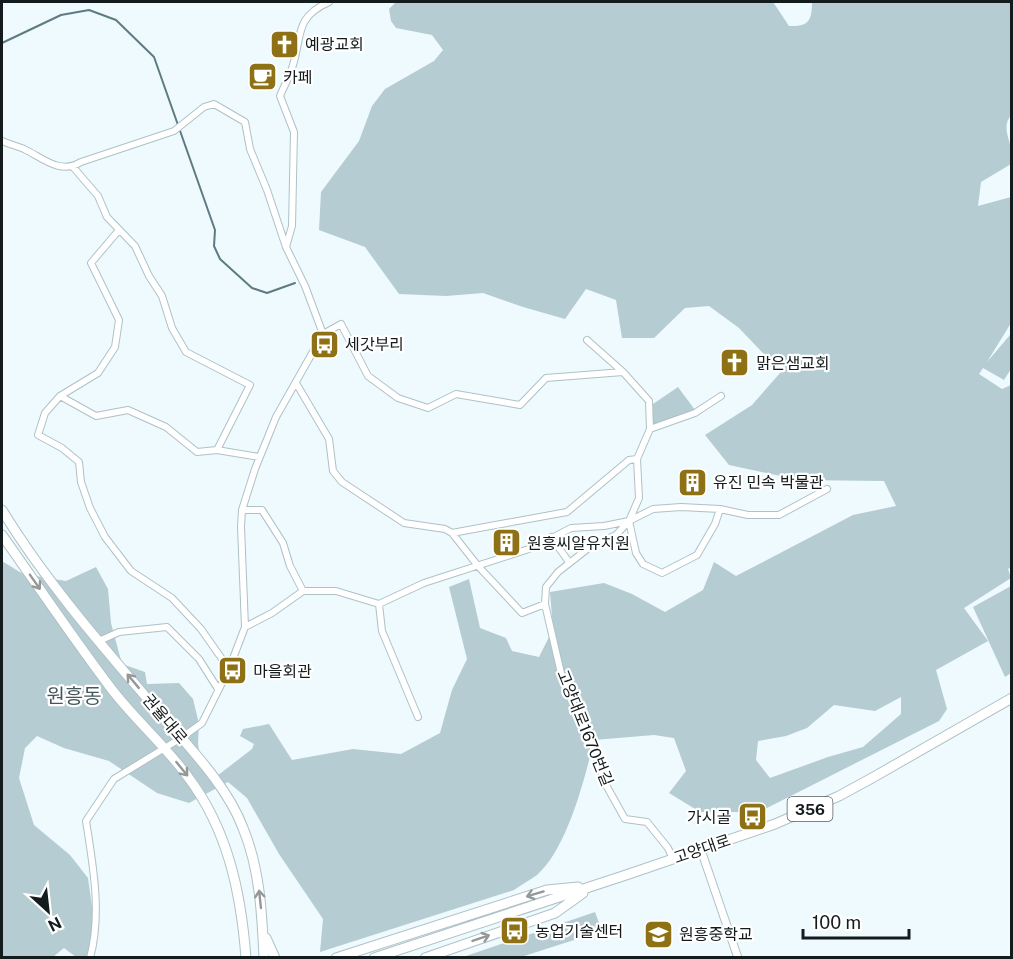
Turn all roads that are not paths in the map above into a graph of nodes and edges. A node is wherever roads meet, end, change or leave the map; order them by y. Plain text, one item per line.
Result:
1 (329, 2) edge
2 (2, 141) edge
3 (73, 166) junction
4 (119, 230) junction
5 (286, 247) junction
6 (323, 334) junction
7 (587, 340) dead end
8 (623, 372) junction
9 (296, 383) junction
10 (60, 396) junction
11 (721, 396) dead end
12 (650, 429) junction
13 (218, 450) junction
14 (259, 457) junction
15 (637, 459) junction
16 (827, 489) dead end
17 (720, 509) junction
18 (2, 510) edge
19 (242, 510) junction
20 (629, 521) junction
21 (452, 533) junction
22 (2, 535) edge
23 (550, 537) junction
24 (569, 562) junction
25 (478, 566) junction
26 (303, 591) junction
27 (380, 604) junction
28 (545, 604) junction
29 (244, 627) junction
30 (99, 641) junction
31 (229, 669) junction
32 (218, 689) junction
33 (1011, 698) edge
34 (418, 717) dead end
35 (181, 738) junction
36 (164, 748) junction
37 (701, 850) junction
38 (673, 859) junction
39 (593, 886) junction
40 (262, 927) junction
41 (244, 931) junction
42 (90, 957) edge
43 (241, 957) edge
44 (246, 957) edge
45 (264, 957) edge
46 (275, 957) edge
47 (336, 957) edge
48 (374, 957) edge
49 (425, 957) edge
50 (738, 957) edge

1 - 5 street
2 - 3 street
3 - 4 street
3 - 5 street
4 - 10 street
4 - 13 street
5 - 6 street
6 - 8 street
6 - 9 street
7 - 8 street
8 - 12 street
9 - 14 street
9 - 21 street
10 - 13 street
10 - 31 street
11 - 12 street
12 - 15 street
13 - 14 street
14 - 19 street
15 - 20 street
15 - 21 street
16 - 17 street
17 - 20 street
17 - 20 street
18 - 30 main road, 권율대로
19 - 26 street
19 - 29 street
20 - 23 street
20 - 24 street
21 - 25 street
22 -> 36 main road, 권율대로
23 - 24 street
23 - 25 street
24 - 28 street
25 - 27 street
25 - 28 street
26 - 27 street
26 - 29 street
27 - 34 street
28 - 38 street, 고양대로1670번길
29 - 31 street
30 - 32 street
35 -> 30 main road, 권율대로
31 - 32 street
32 - 35 street
33 - 37 main road, 고양대로 / 356
35 - 36 street
40 -> 35 main road, 권율대로
36 -> 41 main road, 권율대로
36 - 42 street
37 - 38 main road, 고양대로 / 356
37 - 50 street
38 - 39 main road, 고양대로 / 356
39 -> 47 main road
39 - 48 main road, 고양대로 / 356
49 -> 39 main road
40 - 45 main road, 권율대로
40 - 46 main road
41 - 43 main road
41 - 44 main road, 권율대로

